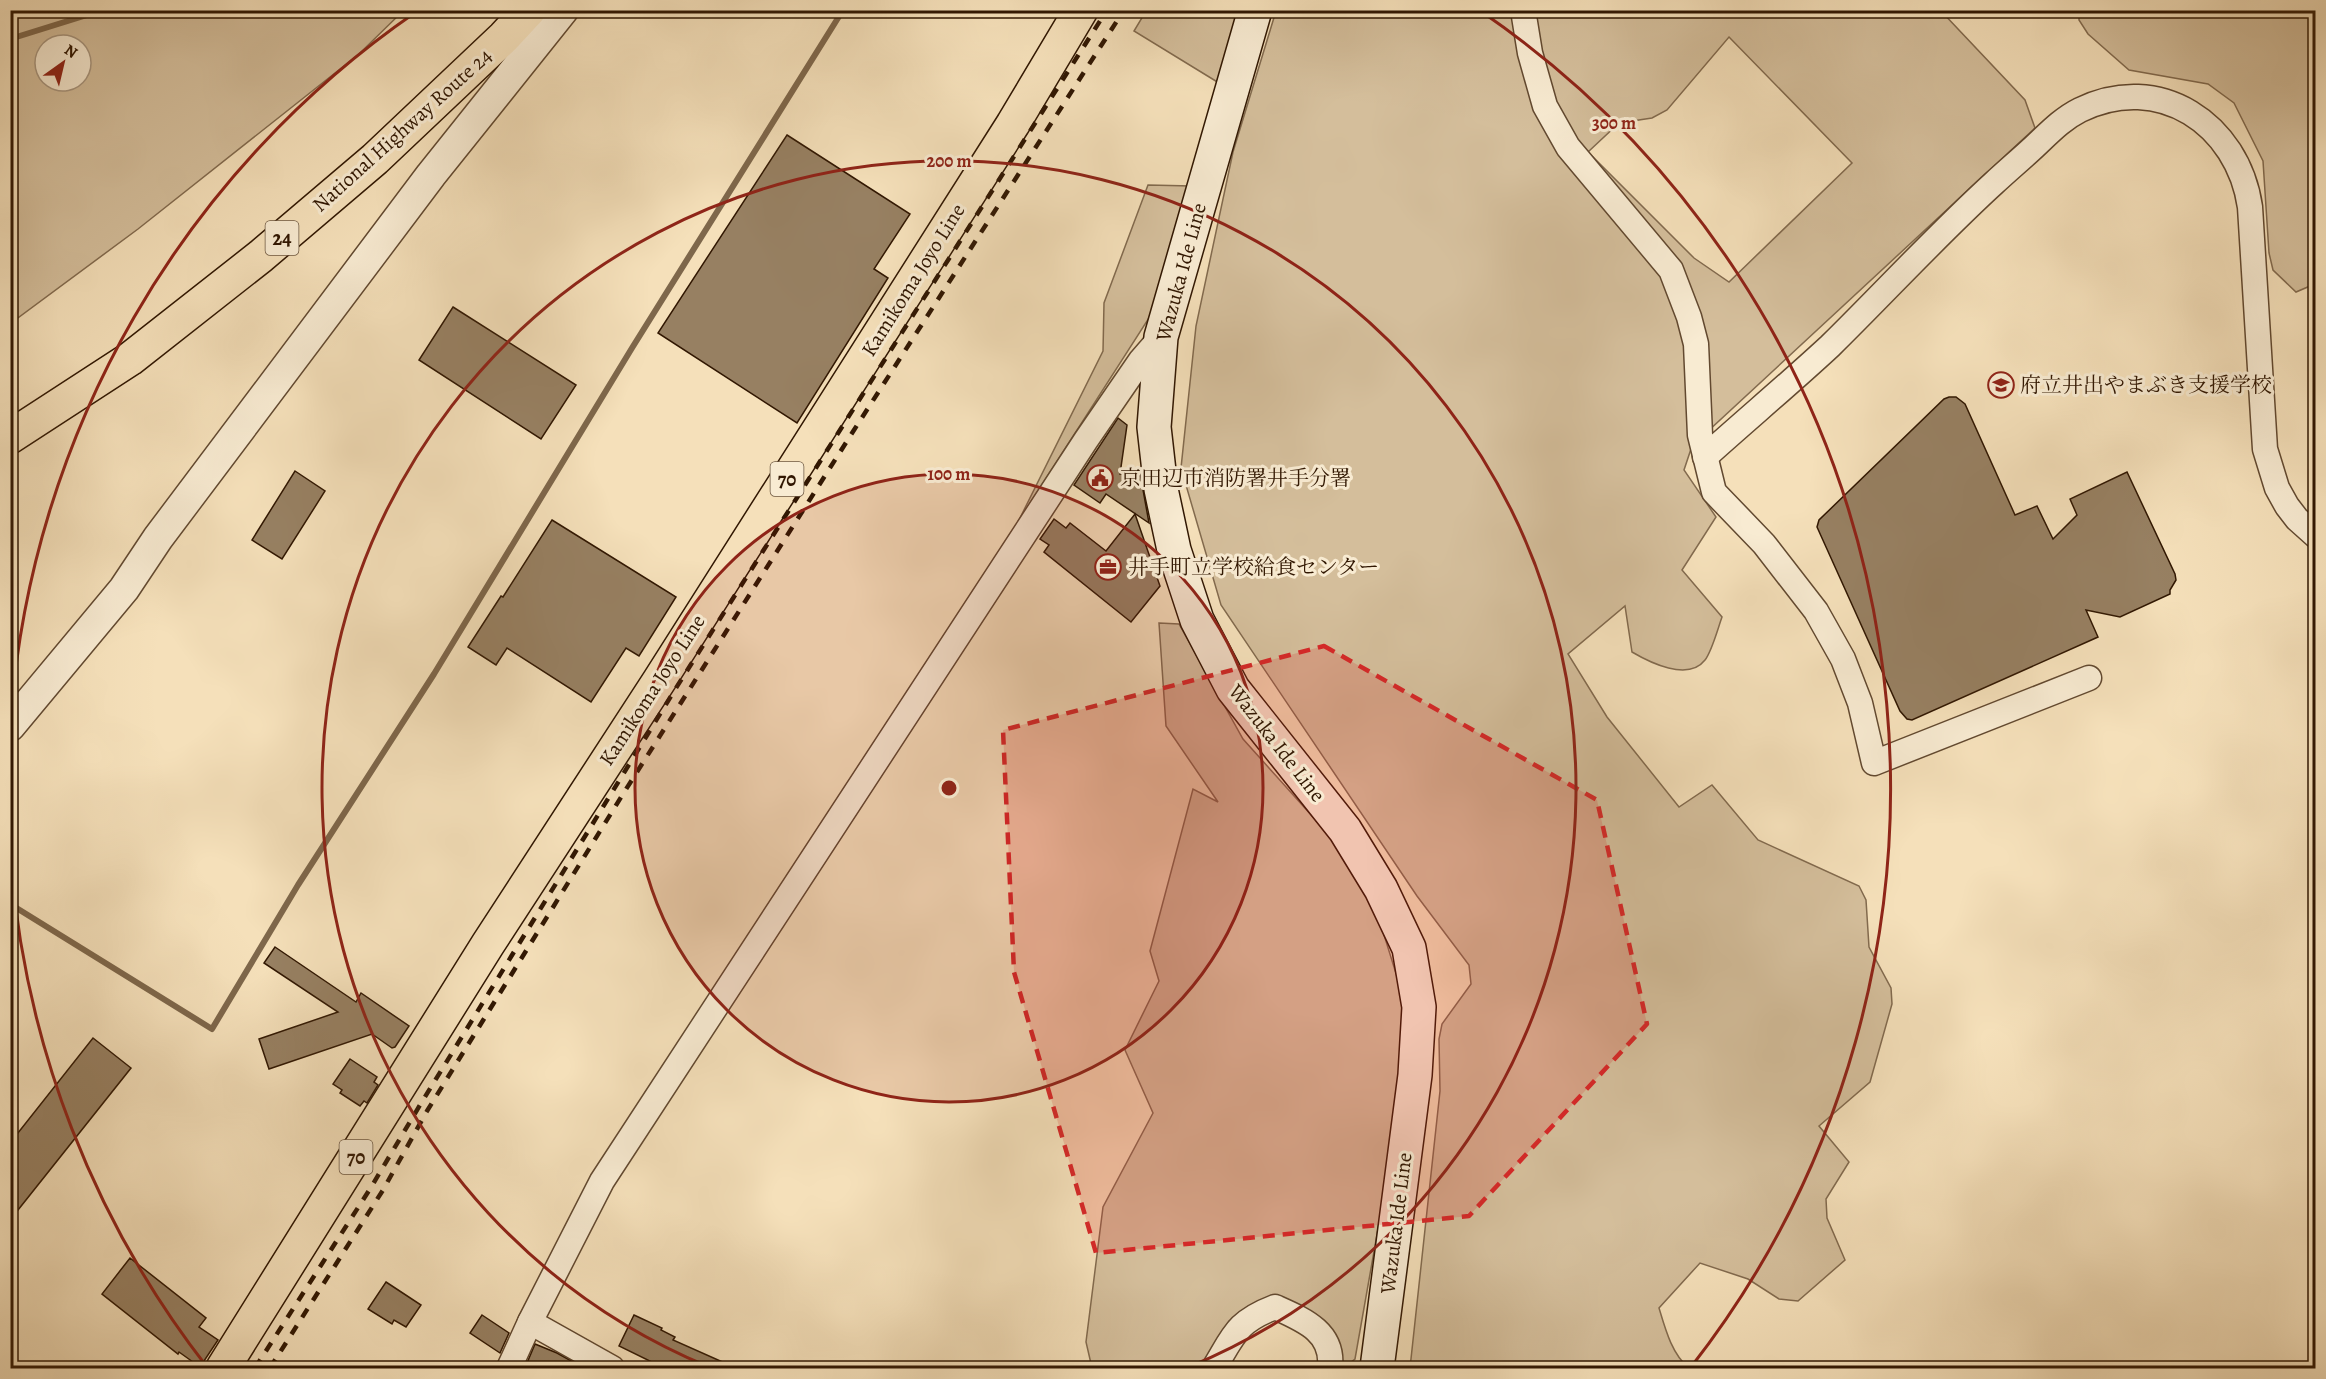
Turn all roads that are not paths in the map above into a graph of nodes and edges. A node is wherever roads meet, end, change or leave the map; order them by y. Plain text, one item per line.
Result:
1 (529, 10) edge
2 (563, 10) edge
3 (1081, 10) edge
4 (1255, 10) edge
5 (1522, 10) edge
6 (1161, 337) junction
7 (10, 437) edge
8 (1705, 458) junction
9 (2316, 536) edge
10 (2089, 678) dead end
11 (10, 726) edge
12 (530, 1322) junction
13 (223, 1368) edge
14 (509, 1368) edge
15 (612, 1368) edge
16 (1214, 1368) edge
17 (1330, 1368) edge
18 (1377, 1368) edge

1 - 7 main road, National Highway Route 24 / 24
2 - 11 street
3 - 13 main road, Kamikoma Joyo Line / 70
4 - 6 main road, Wazuka Ide Line
5 - 8 street
6 - 12 street
6 - 18 main road, Wazuka Ide Line
8 - 9 street
8 - 10 street
12 - 14 street
12 - 15 street
16 - 17 street

